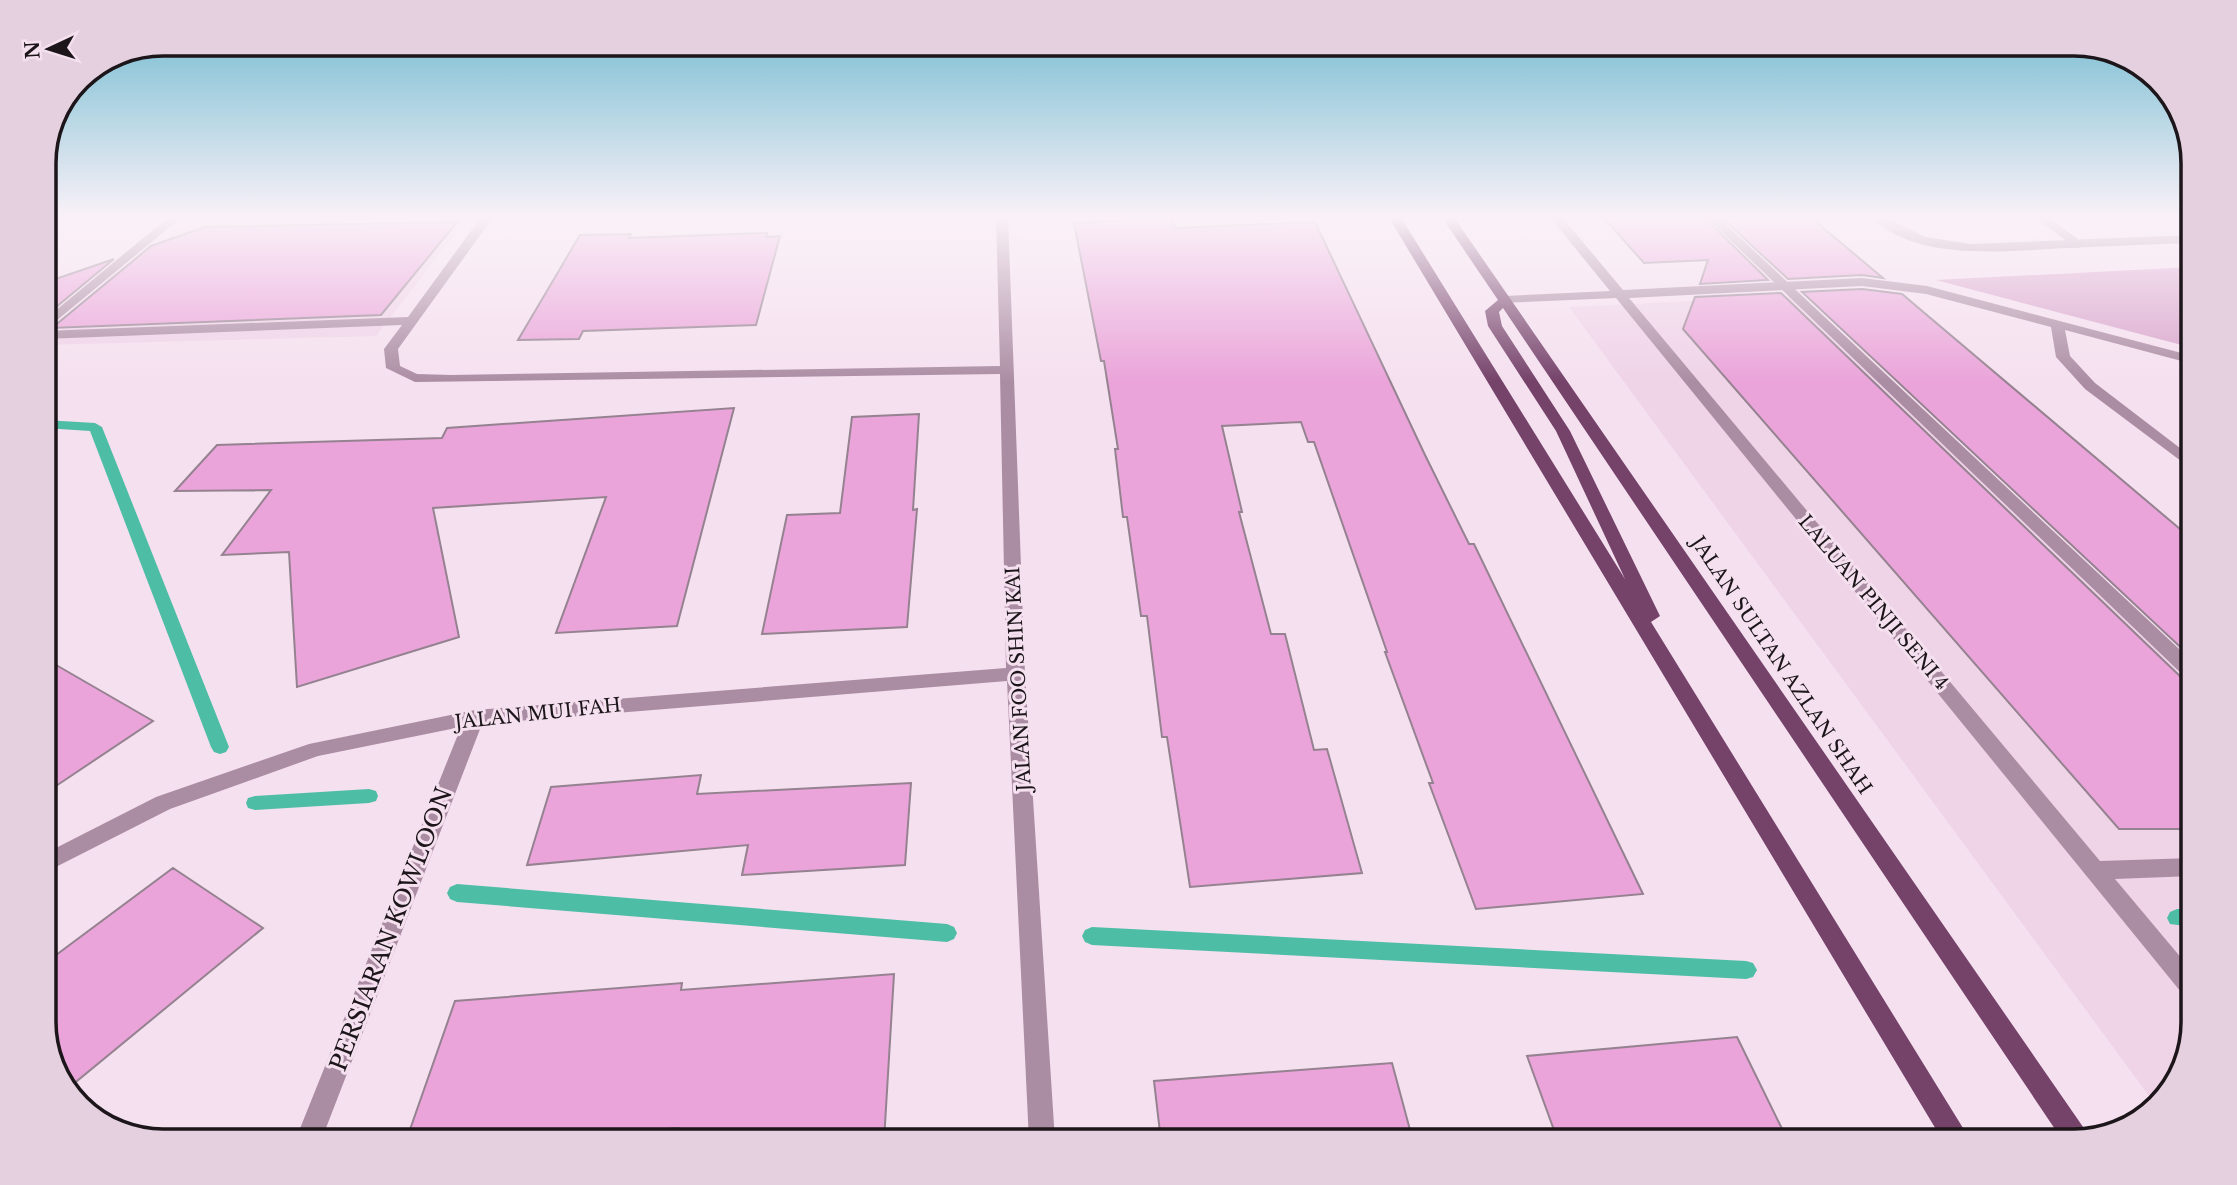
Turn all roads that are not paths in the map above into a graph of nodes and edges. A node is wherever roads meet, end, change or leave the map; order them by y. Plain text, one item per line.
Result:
1 (111, 271) edge
2 (447, 271) edge
3 (1003, 271) edge
4 (1428, 271) edge
5 (1485, 271) edge
6 (1600, 271) edge
7 (1770, 271) edge
8 (1786, 286) junction
9 (1619, 294) junction
10 (1505, 300) junction
11 (56, 317) edge
12 (411, 321) junction
13 (2057, 324) junction
14 (56, 335) edge
15 (2181, 357) edge
16 (1005, 370) junction
17 (2181, 456) edge
18 (2181, 662) edge
19 (1016, 674) junction
20 (1685, 689) junction
21 (475, 717) junction
22 (56, 858) edge
23 (2181, 867) edge
24 (2096, 870) junction
25 (2181, 971) edge
26 (313, 1129) edge
27 (1041, 1129) edge
28 (1951, 1129) edge
29 (2070, 1129) edge

1 - 11 street
2 - 12 street
3 - 16 street, JALAN FOO SHIN KAI
4 - 20 main road
5 - 10 main road, JALAN SULTAN AZLAN SHAH
6 - 9 street, LALUAN PINJI SENI 4
7 - 8 street
8 - 9 street
8 - 13 street
8 - 18 street
9 - 10 street
9 - 24 street, LALUAN PINJI SENI 4
10 - 20 main road
10 - 29 main road, JALAN SULTAN AZLAN SHAH
12 - 14 street
12 - 16 street
13 - 15 street
13 - 17 street
16 - 19 street, JALAN FOO SHIN KAI
19 - 21 street, JALAN MUI FAH
19 - 27 street, JALAN FOO SHIN KAI
20 - 28 main road
21 - 22 street, JALAN MUI FAH
21 - 26 street, PERSIARAN KOWLOON
23 - 24 street
24 - 25 street, LALUAN PINJI SENI 4

